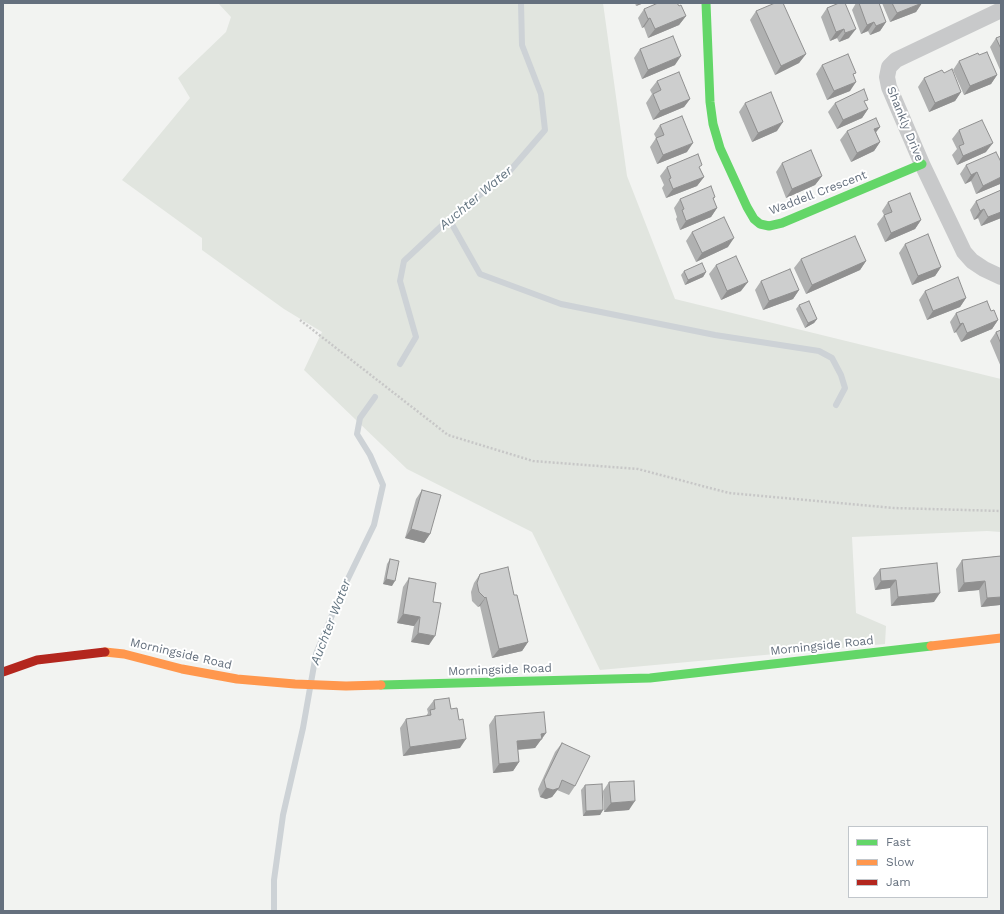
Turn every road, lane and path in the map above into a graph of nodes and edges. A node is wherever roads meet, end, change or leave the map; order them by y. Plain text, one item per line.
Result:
1 (706, 3) edge
2 (1001, 10) edge
3 (922, 164) junction
4 (1001, 277) edge
5 (300, 320) dead end
6 (1001, 511) edge
7 (1001, 638) edge
8 (3, 672) edge

1 - 3 street, Waddell Crescent
2 - 3 street, Shankly Drive
3 - 4 street, Shankly Drive
5 - 6 path
7 - 8 street, Morningside Road

